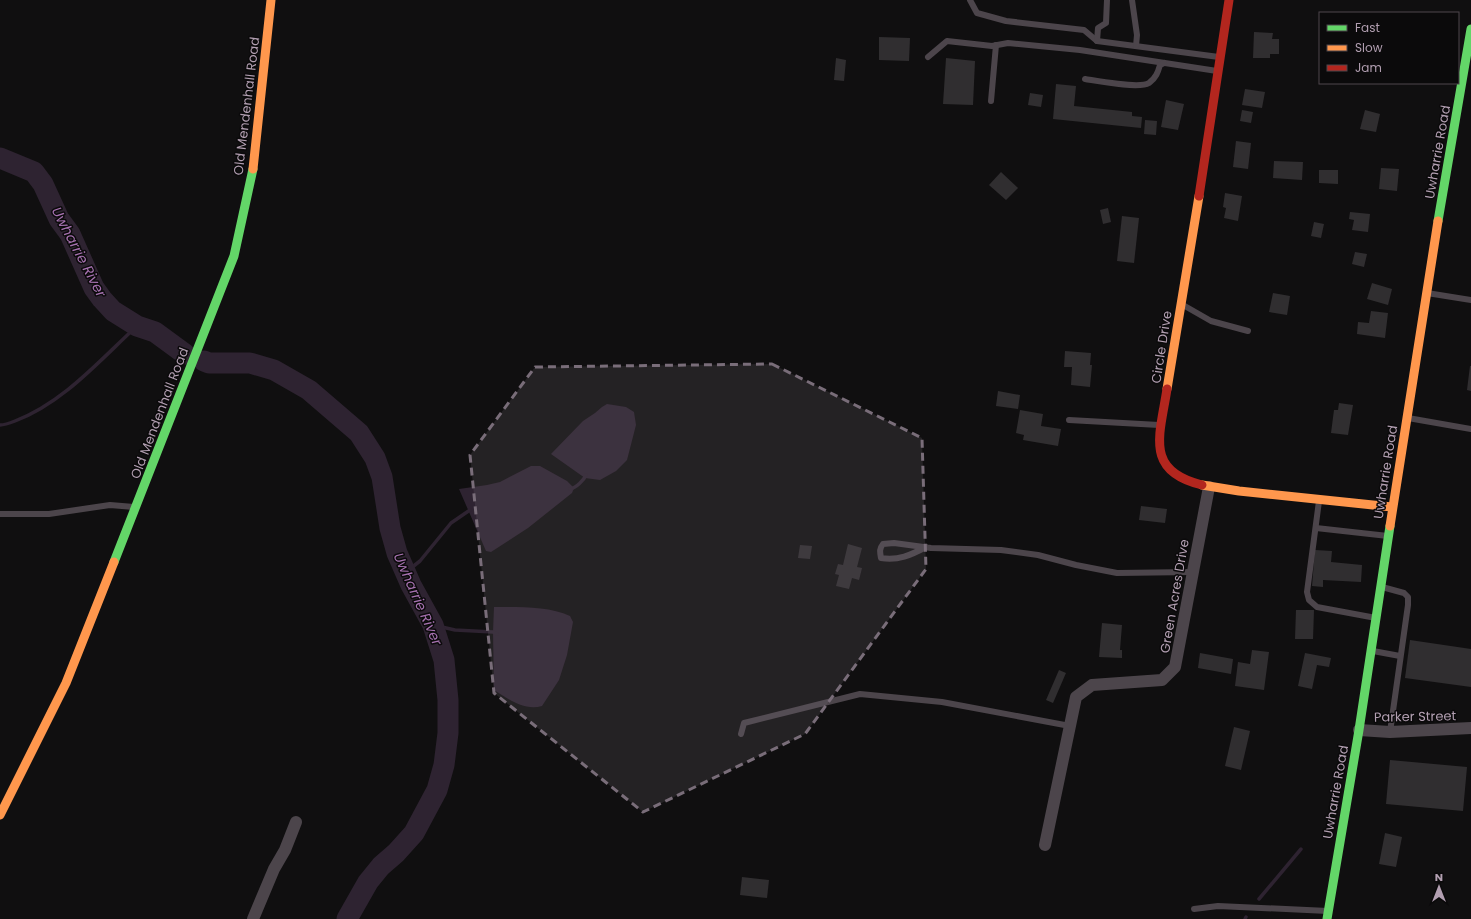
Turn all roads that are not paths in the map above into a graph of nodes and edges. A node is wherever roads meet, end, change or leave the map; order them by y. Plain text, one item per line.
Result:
1 (271, 0) edge
2 (970, 0) edge
3 (1107, 0) edge
4 (1132, 0) edge
5 (1229, 0) edge
6 (1471, 29) edge
7 (1097, 41) junction
8 (996, 45) junction
9 (1136, 46) junction
10 (928, 57) dead end
11 (1221, 57) junction
12 (1164, 63) junction
13 (1218, 71) junction
14 (1085, 79) dead end
15 (991, 101) dead end
16 (1426, 292) junction
17 (1471, 300) edge
18 (1181, 305) junction
19 (1248, 331) dead end
20 (1407, 418) junction
21 (1069, 420) dead end
22 (1161, 426) junction
23 (1471, 429) edge
24 (1209, 487) junction
25 (1320, 499) junction
26 (135, 508) junction
27 (1392, 508) junction
28 (0, 514) edge
29 (1316, 528) junction
30 (1388, 536) junction
31 (926, 547) junction
32 (1192, 572) junction
33 (1381, 586) junction
34 (1376, 618) junction
35 (1371, 651) junction
36 (1400, 656) junction
37 (1070, 726) junction
38 (1471, 728) edge
39 (1359, 730) junction
40 (1390, 732) junction
41 (740, 734) dead end
42 (0, 815) edge
43 (296, 822) dead end
44 (1045, 845) dead end
45 (1194, 909) dead end
46 (1327, 915) edge
47 (253, 919) edge

1 - 26 street, Old Mendenhall Road
2 - 7 lane
3 - 7 lane
4 - 9 lane
5 - 11 street, Circle Drive
6 - 16 street, Uwharrie Road
7 - 9 lane
8 - 10 lane
8 - 12 lane
8 - 15 lane
9 - 11 lane
11 - 13 street, Circle Drive
12 - 13 lane
12 - 14 lane
13 - 18 street, Circle Drive
16 - 17 lane
16 - 20 street, Uwharrie Road
18 - 19 lane
18 - 22 street, Circle Drive
20 - 23 lane
20 - 27 street, Uwharrie Road
21 - 22 lane
22 - 24 street, Circle Drive
24 - 25 street, Circle Drive
24 - 32 street, Green Acres Drive
25 - 27 street, Circle Drive
25 - 29 lane
26 - 28 lane
26 - 42 street, Old Mendenhall Road
27 - 30 street, Uwharrie Road
29 - 30 lane
29 - 34 lane
30 - 33 street, Uwharrie Road
31 - 31 lane
31 - 32 lane
32 - 37 street, Green Acres Drive
33 - 34 street, Uwharrie Road
33 - 36 lane
34 - 35 street, Uwharrie Road
35 - 36 lane
35 - 39 street, Uwharrie Road
36 - 40 lane
37 - 41 lane
37 - 44 street, Green Acres Drive
38 - 40 street, Parker Street
39 - 40 street, Parker Street
39 - 46 street, Uwharrie Road
43 - 47 street
45 - 46 lane

